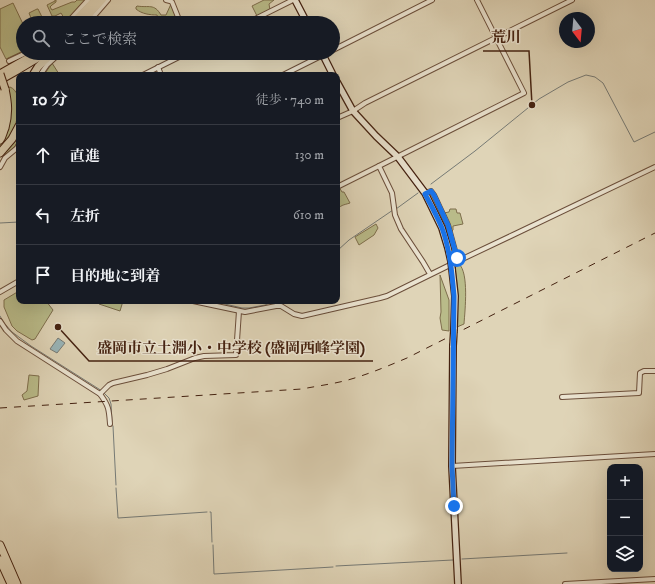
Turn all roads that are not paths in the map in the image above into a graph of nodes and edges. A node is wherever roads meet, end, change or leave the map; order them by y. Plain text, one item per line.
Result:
1 (88, 0) edge
2 (94, 0) edge
3 (102, 0) edge
4 (108, 0) edge
5 (166, 0) edge
6 (294, 0) edge
7 (432, 0) edge
8 (477, 0) edge
9 (572, 0) edge
10 (74, 16) edge
11 (79, 16) edge
12 (87, 16) edge
13 (94, 16) edge
14 (178, 16) edge
15 (261, 16) edge
16 (303, 16) edge
17 (496, 38) junction
18 (340, 46) edge
19 (16, 58) edge
20 (25, 60) edge
21 (35, 60) edge
22 (45, 60) edge
23 (52, 60) edge
24 (172, 60) edge
25 (313, 60) edge
26 (327, 60) edge
27 (9, 61) dead end
28 (158, 67) junction
29 (16, 72) edge
30 (16, 72) edge
31 (35, 72) edge
32 (42, 72) edge
33 (149, 72) edge
34 (160, 72) edge
35 (290, 72) edge
36 (332, 72) edge
37 (0, 74) edge
38 (0, 80) edge
39 (340, 87) edge
40 (2, 89) edge
41 (353, 111) junction
42 (340, 117) edge
43 (0, 130) edge
44 (16, 132) edge
45 (0, 140) edge
46 (16, 149) edge
47 (0, 152) edge
48 (398, 157) junction
49 (380, 166) junction
50 (0, 167) edge
51 (655, 167) edge
52 (340, 186) edge
53 (425, 194) junction
54 (461, 260) junction
55 (430, 274) junction
56 (16, 283) edge
57 (0, 292) edge
58 (207, 304) edge
59 (272, 304) edge
60 (277, 304) edge
61 (239, 311) junction
62 (0, 321) edge
63 (655, 371) edge
64 (101, 392) junction
65 (562, 397) dead end
66 (110, 424) dead end
67 (655, 454) edge
68 (452, 466) junction
69 (0, 545) edge
70 (0, 560) edge
71 (655, 579) edge
72 (11, 584) edge
73 (17, 584) edge
74 (458, 584) edge
75 (565, 584) edge

1 - 10 street
2 - 11 highway
3 - 12 highway
4 - 13 street
5 - 14 street
6 - 15 street
6 - 16 street
7 - 18 street
8 - 17 street
9 - 17 street
17 - 41 street
17 - 48 street
19 - 27 street
20 - 37 highway
21 - 29 highway
22 - 31 highway
23 - 32 street
24 - 28 street
25 - 35 street
26 - 36 street
28 - 33 street
28 - 34 street
30 - 38 highway
37 - 40 highway, bridge
39 - 41 street
40 - 43 highway
40 - 45 highway
41 - 42 street
41 - 48 street
44 - 47 highway
46 - 50 street
48 - 49 street
48 - 53 street
49 - 52 street
49 - 55 street
51 - 54 street
53 - 54 street
53 - 68 street, bridge
54 - 55 street
55 - 60 street
56 - 57 street
58 - 61 street
59 - 61 street
61 - 64 street
62 - 64 street
63 - 65 street
64 - 66 street
67 - 68 street
68 - 74 street
69 - 73 highway
70 - 72 highway
71 - 75 street

